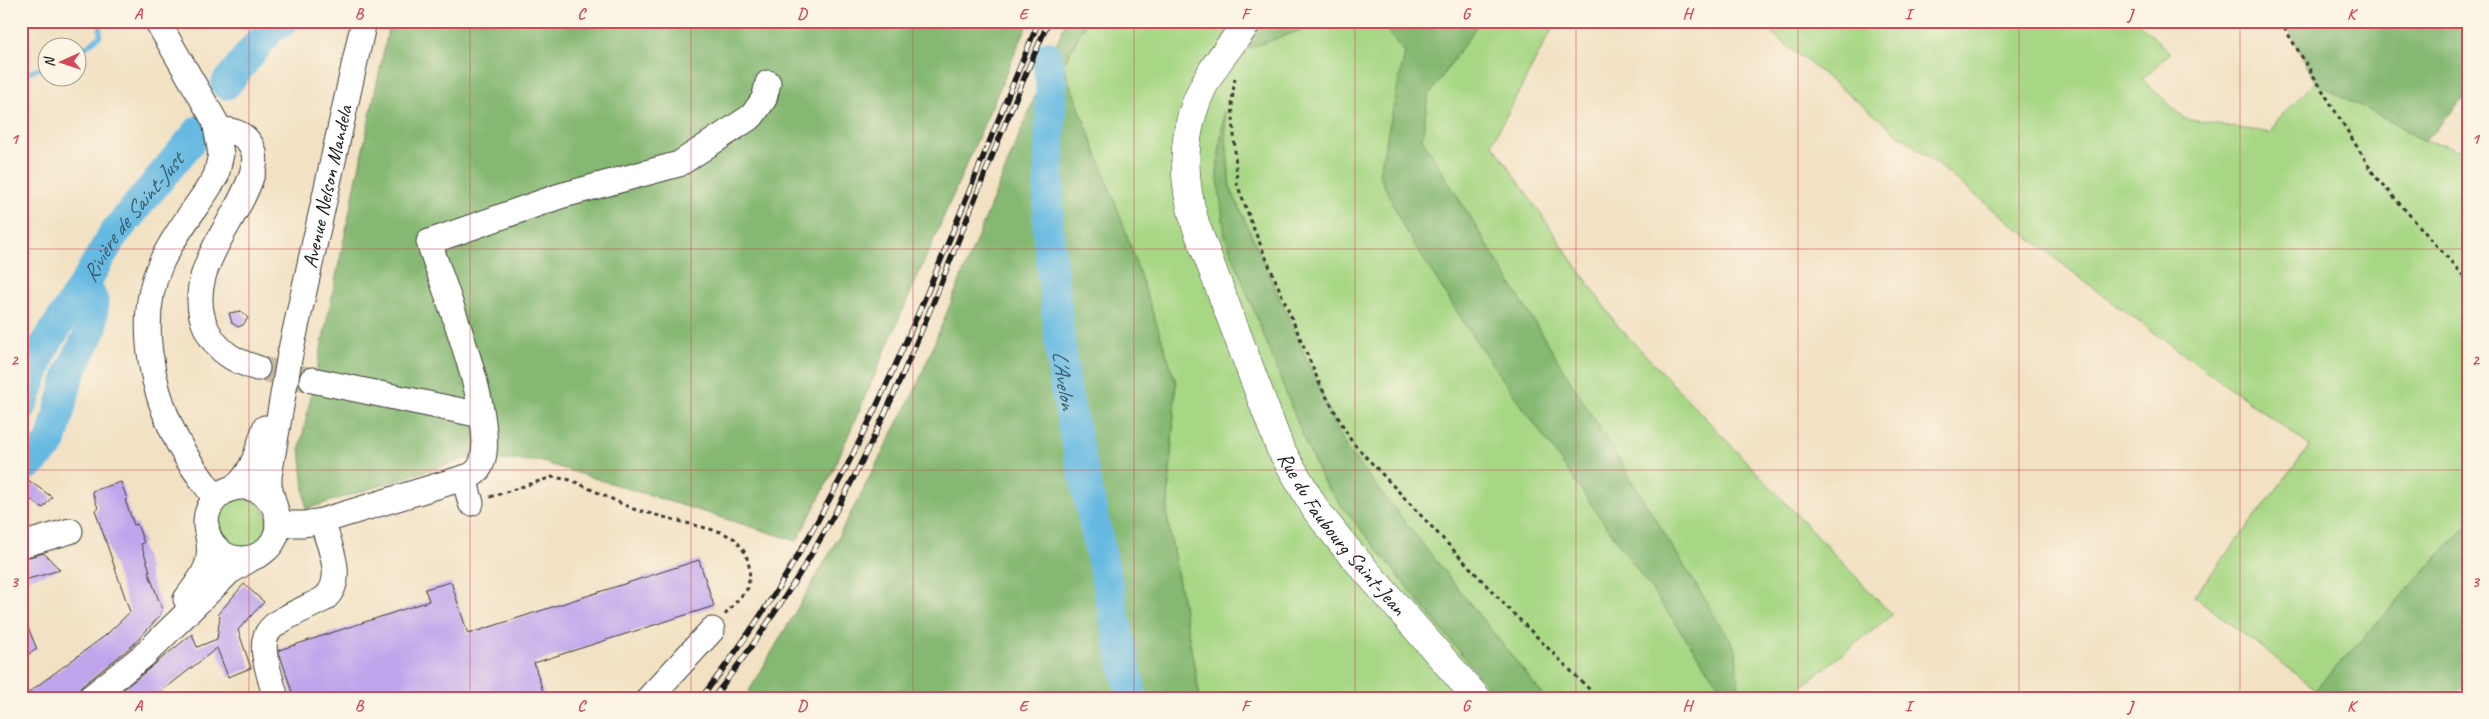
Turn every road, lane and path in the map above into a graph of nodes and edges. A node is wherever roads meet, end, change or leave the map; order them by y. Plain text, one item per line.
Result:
1 (157, 21) edge
2 (364, 21) edge
3 (2280, 21) edge
4 (1245, 26) edge
5 (1236, 75) dead end
6 (768, 82) dead end
7 (218, 130) junction
8 (2468, 281) edge
9 (290, 354) junction
10 (257, 368) tunnel mouth
11 (312, 380) tunnel mouth
12 (481, 415) junction
13 (464, 478) junction
14 (224, 493) junction
15 (471, 503) joint
16 (276, 516) junction
17 (322, 521) junction
18 (70, 531) dead end
19 (208, 537) junction
20 (21, 545) edge
21 (252, 558) junction
22 (712, 630) joint
23 (160, 639) junction
24 (90, 698) edge
25 (276, 698) edge
26 (649, 698) edge
27 (1477, 698) edge
28 (1598, 698) edge

1 - 7 street
2 - 9 street, Avenue Nelson Mandela
3 - 8 path
4 - 27 main road, Rue du Faubourg Saint-Jean
5 - 28 path
6 - 12 street
7 - 10 street
7 - 14 street
9 - 14 street, Avenue Nelson Mandela
9 - 16 street, Avenue Nelson Mandela
11 - 12 street
12 - 13 street
13 - 15 street
13 - 17 street
14 - 16 street
14 - 19 street
15 - 22 path
16 - 17 street
16 - 21 street
17 - 25 street
18 - 20 street
19 - 21 street
19 - 23 street
21 - 23 street
22 - 26 street
23 - 24 street

